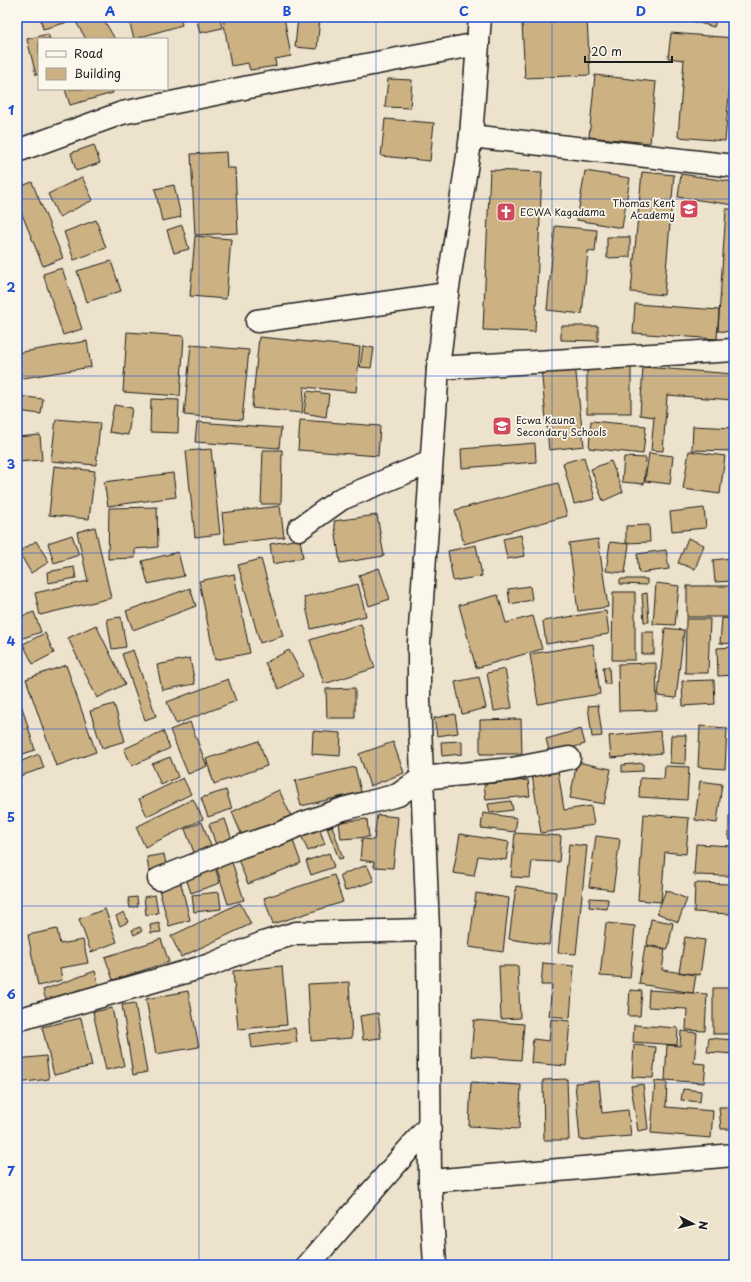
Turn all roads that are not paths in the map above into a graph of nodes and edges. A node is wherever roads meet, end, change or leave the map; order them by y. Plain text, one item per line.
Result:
1 (480, 17) edge
2 (478, 44) junction
3 (471, 136) junction
4 (17, 151) edge
5 (734, 166) edge
6 (447, 294) junction
7 (257, 321) dead end
8 (734, 350) edge
9 (438, 368) junction
10 (431, 462) junction
11 (299, 529) dead end
12 (569, 758) dead end
13 (422, 778) junction
14 (159, 879) dead end
15 (428, 930) junction
16 (17, 1020) edge
17 (429, 1126) junction
18 (734, 1155) edge
19 (430, 1182) junction
20 (308, 1265) edge
21 (435, 1265) edge

1 - 2 street
2 - 3 street
2 - 4 street
3 - 5 street
3 - 6 street
6 - 7 street
6 - 9 street
8 - 9 street
9 - 10 street
10 - 11 street
10 - 13 street
12 - 13 street
13 - 14 street
13 - 15 street
15 - 16 street
15 - 17 street
17 - 19 street
17 - 20 street
18 - 19 street
19 - 21 street

